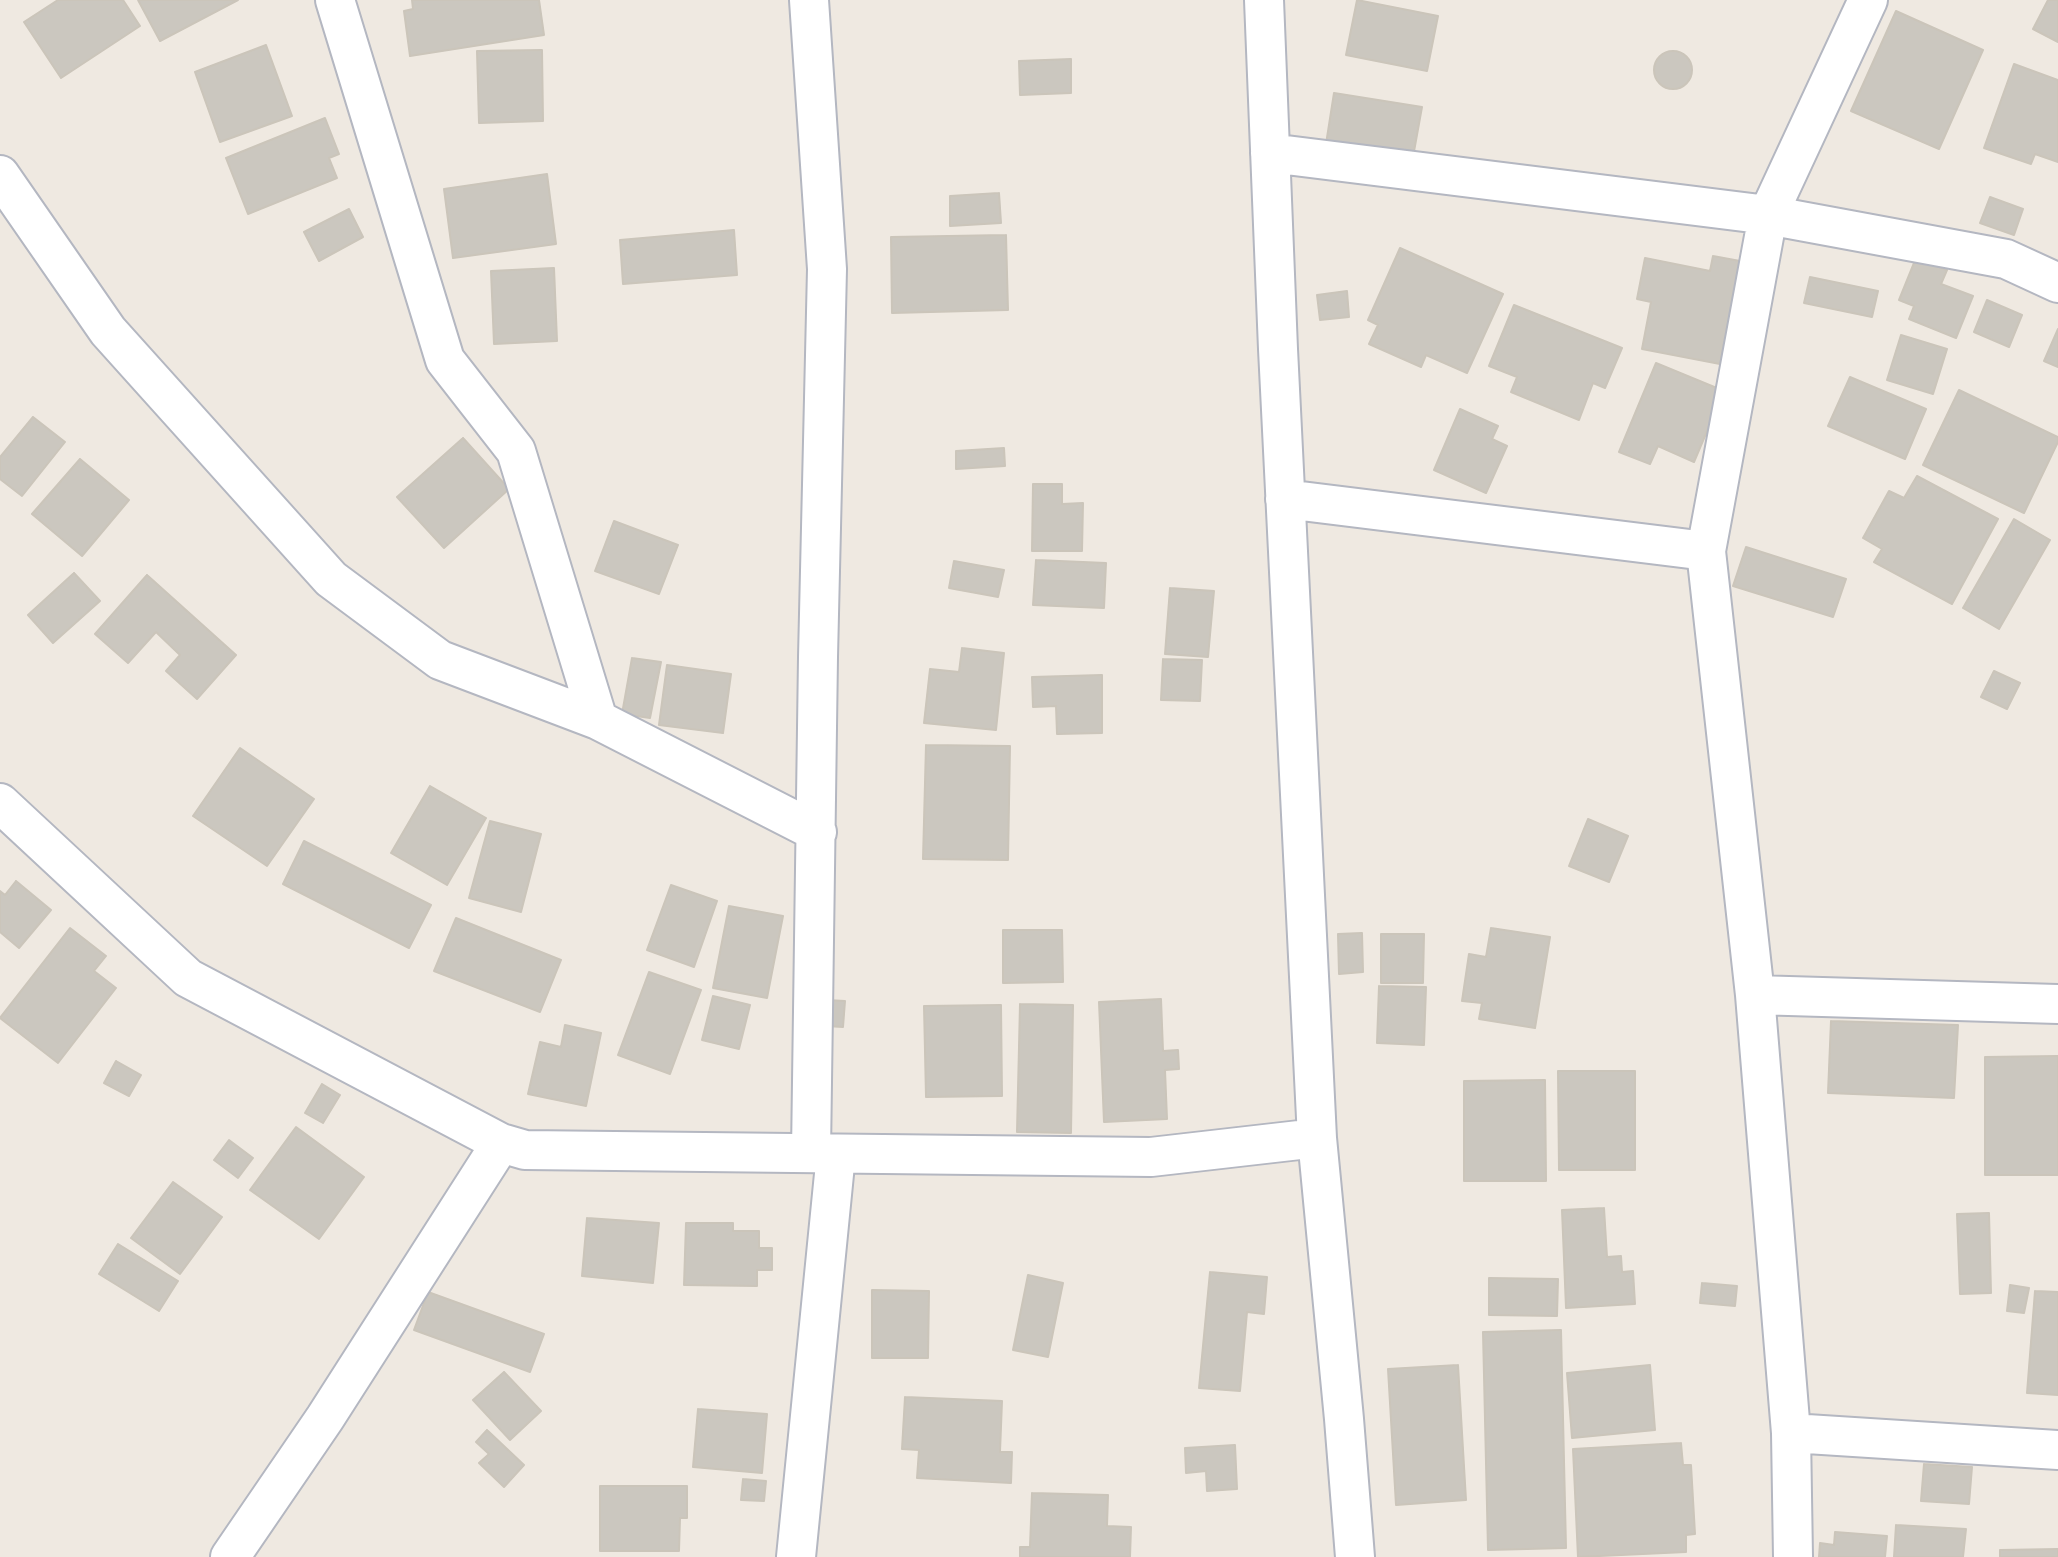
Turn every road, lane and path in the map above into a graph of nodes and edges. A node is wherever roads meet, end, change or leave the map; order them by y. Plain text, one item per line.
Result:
1 (335, 0) edge
2 (809, 0) edge
3 (1264, 0) edge
4 (1868, 0) edge
5 (1270, 153) junction
6 (0, 175) edge
7 (1768, 215) junction
8 (2058, 283) edge
9 (1285, 499) junction
10 (1706, 551) junction
11 (598, 720) junction
12 (0, 803) edge
13 (817, 832) junction
14 (1755, 995) junction
15 (2058, 1004) edge
16 (1317, 1138) junction
17 (501, 1143) junction
18 (823, 1153) junction
19 (1791, 1433) junction
20 (2058, 1450) edge
21 (230, 1557) edge
22 (796, 1557) edge
23 (1355, 1557) edge
24 (1793, 1557) edge

1 - 11 street
2 - 13 street
3 - 5 street
4 - 7 street
5 - 7 street
5 - 9 street
6 - 11 street
7 - 8 street
7 - 10 street
9 - 10 street
9 - 16 street
10 - 14 street
11 - 13 street
12 - 17 street
13 - 18 street
14 - 15 street
14 - 19 street
16 - 18 street
16 - 23 street
17 - 18 street
17 - 21 street
18 - 22 street
19 - 20 street
19 - 24 street

